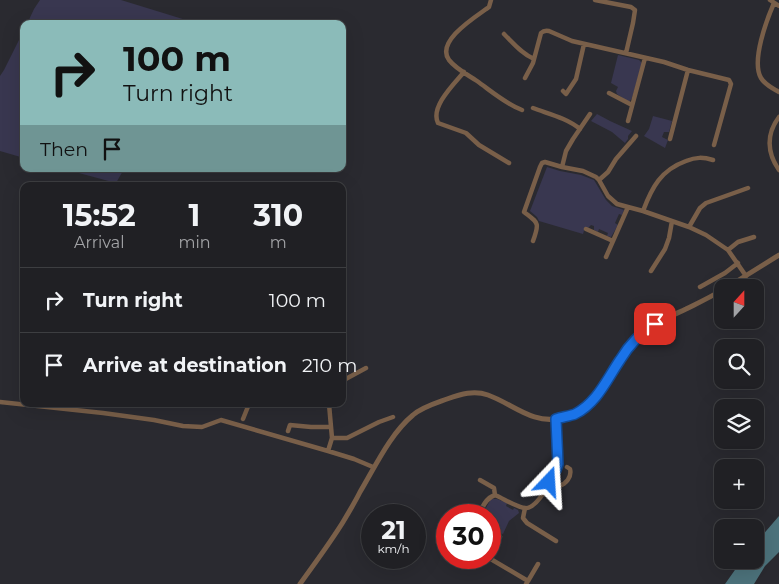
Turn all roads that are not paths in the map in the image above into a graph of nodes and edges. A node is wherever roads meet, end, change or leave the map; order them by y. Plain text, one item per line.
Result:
1 (491, 0) edge
2 (595, 0) edge
3 (604, 1) edge
4 (774, 3) edge
5 (504, 34) dead end
6 (584, 44) junction
7 (626, 53) junction
8 (645, 58) junction
9 (534, 59) junction
10 (688, 70) junction
11 (464, 72) junction
12 (525, 78) dead end
13 (563, 91) dead end
14 (779, 92) edge
15 (609, 93) dead end
16 (632, 105) junction
17 (533, 108) dead end
18 (522, 110) dead end
19 (590, 114) dead end
20 (779, 117) edge
21 (628, 121) dead end
22 (580, 129) junction
23 (636, 136) dead end
24 (670, 139) dead end
25 (714, 145) dead end
26 (713, 160) dead end
27 (509, 163) dead end
28 (562, 167) junction
29 (779, 170) edge
30 (599, 180) junction
31 (748, 188) dead end
32 (628, 208) junction
33 (643, 211) junction
34 (672, 221) junction
35 (689, 227) junction
36 (586, 229) dead end
37 (754, 237) dead end
38 (533, 241) dead end
39 (613, 241) junction
40 (728, 250) junction
41 (779, 255) edge
42 (606, 257) dead end
43 (738, 262) junction
44 (651, 271) dead end
45 (746, 276) junction
46 (741, 279) edge
47 (700, 288) dead end
48 (714, 294) edge
49 (366, 368) dead end
50 (346, 379) edge
51 (0, 402) edge
52 (20, 404) edge
53 (47, 407) edge
54 (248, 407) edge
55 (329, 407) edge
56 (393, 417) dead end
57 (243, 419) dead end
58 (556, 419) junction
59 (331, 427) junction
60 (288, 431) dead end
61 (332, 438) junction
62 (328, 451) junction
63 (567, 467) dead end
64 (373, 468) junction
65 (480, 480) dead end
66 (549, 482) junction
67 (495, 495) junction
68 (484, 504) edge
69 (525, 508) junction
70 (556, 541) dead end
71 (501, 564) edge
72 (538, 564) dead end
73 (527, 582) edge
74 (300, 584) edge

1 - 11 street
2 - 3 street
3 - 7 street
4 - 14 street
5 - 9 street
6 - 7 street
6 - 9 street
6 - 13 street
7 - 8 street
8 - 10 street
8 - 16 street
9 - 12 street
10 - 24 street
10 - 25 street
11 - 18 street
11 - 27 street
15 - 16 street
16 - 21 street
17 - 22 street
19 - 22 street
20 - 29 street
22 - 28 street
23 - 30 street
26 - 33 street
28 - 30 street
28 - 38 street
30 - 32 street
31 - 35 street
32 - 33 street
32 - 39 street
33 - 34 street
34 - 35 street
34 - 44 street
35 - 40 street
36 - 39 street
37 - 40 street
39 - 42 street
40 - 43 street
41 - 45 street
43 - 45 street
43 - 47 street
45 - 46 street
48 - 58 street
49 - 50 street
51 - 52 street
53 - 62 street
54 - 57 street
55 - 59 street
56 - 61 street
58 - 64 street
58 - 66 street
59 - 60 street
59 - 61 street
61 - 62 street
62 - 64 street
63 - 66 street
64 - 74 street
65 - 67 street
66 - 69 street
67 - 68 street
67 - 69 street
69 - 70 street
71 - 73 street
72 - 73 street

